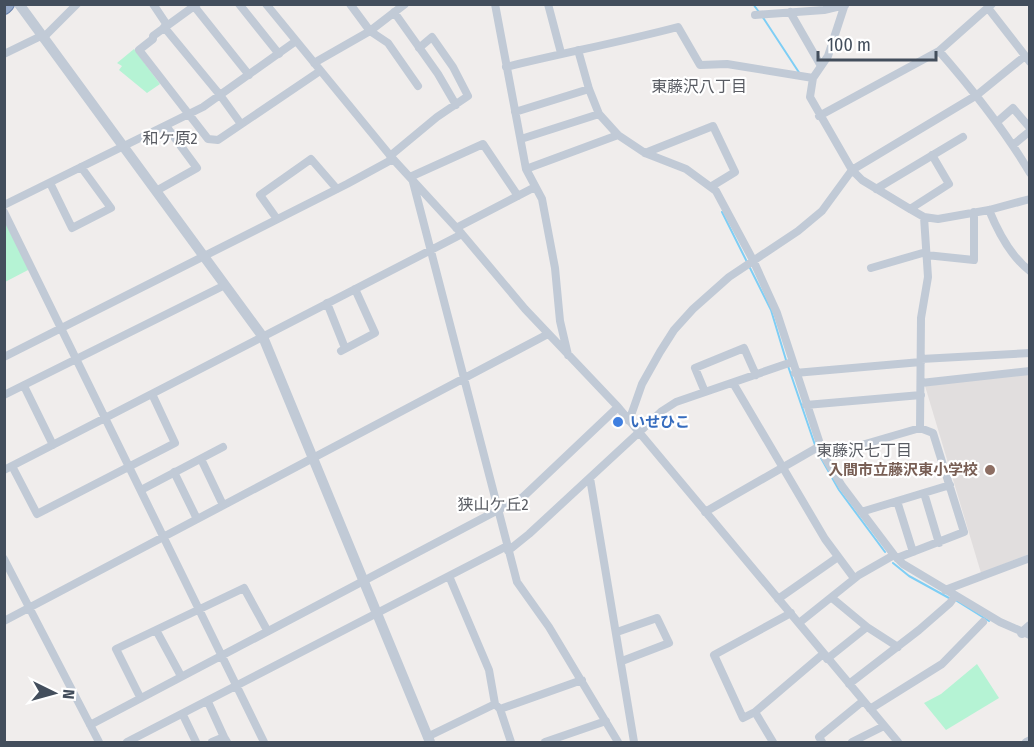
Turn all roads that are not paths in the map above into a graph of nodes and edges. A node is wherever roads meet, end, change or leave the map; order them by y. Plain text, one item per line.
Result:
1 (19, 4) edge
2 (77, 4) edge
3 (153, 4) edge
4 (239, 4) edge
5 (266, 4) edge
6 (350, 4) edge
7 (495, 4) edge
8 (548, 4) edge
9 (196, 5) edge
10 (403, 5) edge
11 (845, 5) edge
12 (990, 6) edge
13 (394, 12) junction
14 (790, 12) junction
15 (755, 15) dead end
16 (165, 26) junction
17 (370, 31) junction
18 (42, 37) junction
19 (296, 41) junction
20 (418, 48) junction
21 (578, 50) junction
22 (939, 51) junction
23 (561, 53) junction
24 (4, 54) edge
25 (279, 54) junction
26 (1027, 59) edge
27 (314, 63) junction
28 (821, 66) junction
29 (506, 67) junction
30 (320, 71) junction
31 (249, 75) junction
32 (813, 78) junction
33 (418, 86) dead end
34 (589, 89) junction
35 (220, 95) junction
36 (977, 95) junction
37 (456, 105) junction
38 (515, 112) junction
39 (189, 114) junction
40 (599, 114) junction
41 (819, 116) junction
42 (996, 122) junction
43 (241, 124) junction
44 (166, 126) junction
45 (1029, 129) edge
46 (618, 135) junction
47 (963, 137) dead end
48 (521, 139) junction
49 (1013, 145) junction
50 (123, 147) junction
51 (645, 153) junction
52 (932, 155) junction
53 (392, 157) junction
54 (81, 167) junction
55 (526, 170) junction
56 (852, 170) junction
57 (1029, 174) edge
58 (411, 178) junction
59 (50, 183) junction
60 (712, 186) junction
61 (535, 187) junction
62 (337, 189) junction
63 (876, 189) junction
64 (156, 191) junction
65 (518, 195) junction
66 (1029, 199) edge
67 (4, 205) edge
68 (910, 209) junction
69 (989, 210) junction
70 (4, 212) edge
71 (974, 212) junction
72 (924, 217) junction
73 (277, 219) junction
74 (459, 231) junction
75 (430, 250) junction
76 (926, 253) junction
77 (203, 256) junction
78 (753, 260) junction
79 (871, 268) dead end
80 (1029, 271) edge
81 (225, 285) junction
82 (355, 289) junction
83 (327, 303) junction
84 (62, 328) junction
85 (548, 334) junction
86 (263, 337) junction
87 (1029, 353) edge
88 (568, 355) junction
89 (4, 357) edge
90 (78, 359) junction
91 (921, 361) junction
92 (792, 362) junction
93 (1029, 371) edge
94 (795, 373) junction
95 (756, 375) junction
96 (464, 379) junction
97 (732, 383) junction
98 (921, 383) junction
99 (24, 386) junction
100 (705, 392) junction
101 (152, 394) junction
102 (4, 395) edge
103 (921, 396) junction
104 (806, 405) junction
105 (618, 407) junction
106 (106, 417) junction
107 (629, 421) junction
108 (920, 428) junction
109 (639, 434) junction
110 (53, 445) junction
111 (820, 446) junction
112 (223, 447) dead end
113 (824, 456) junction
114 (314, 458) junction
115 (201, 459) junction
116 (130, 466) junction
117 (8, 468) edge
118 (782, 468) junction
119 (174, 472) junction
120 (590, 478) junction
121 (950, 485) junction
122 (141, 490) junction
123 (924, 493) junction
124 (897, 501) junction
125 (224, 505) junction
126 (498, 511) junction
127 (705, 512) junction
128 (861, 512) junction
129 (197, 519) junction
130 (164, 536) junction
131 (939, 543) junction
132 (508, 548) junction
133 (913, 552) junction
134 (838, 557) junction
135 (896, 557) junction
136 (1029, 558) edge
137 (4, 560) edge
138 (449, 576) junction
139 (854, 578) junction
140 (363, 580) junction
141 (945, 590) junction
142 (955, 596) junction
143 (832, 598) junction
144 (778, 599) junction
145 (29, 607) junction
146 (200, 610) junction
147 (377, 614) junction
148 (791, 614) junction
149 (4, 621) edge
150 (983, 622) dead end
151 (799, 623) junction
152 (867, 627) junction
153 (156, 630) junction
154 (267, 630) junction
155 (1027, 631) edge
156 (617, 632) junction
157 (897, 647) junction
158 (221, 654) junction
159 (825, 657) junction
160 (622, 661) junction
161 (181, 676) junction
162 (582, 680) junction
163 (849, 684) junction
164 (237, 687) junction
165 (140, 697) junction
166 (863, 701) junction
167 (208, 702) junction
168 (497, 707) junction
169 (870, 709) junction
170 (755, 712) junction
171 (183, 715) junction
172 (606, 721) junction
173 (90, 725) junction
174 (884, 726) junction
175 (225, 740) edge
176 (427, 740) edge
177 (99, 742) edge
178 (128, 742) edge
179 (196, 742) edge
180 (212, 742) edge
181 (264, 742) edge
182 (510, 742) edge
183 (544, 742) edge
184 (618, 742) edge
185 (634, 742) edge
186 (773, 742) edge
187 (822, 742) edge
188 (852, 742) edge
189 (898, 742) edge

1 - 18 street
2 - 18 street
3 - 16 street
4 - 25 street
5 - 19 street
6 - 17 street
7 - 29 street
8 - 23 street
9 - 16 street
9 - 31 street
10 - 13 street
11 - 14 street
11 - 28 street
12 - 22 street
12 - 26 street
13 - 17 street
13 - 20 street
14 - 15 street
14 - 28 street
16 - 35 street
16 - 39 street
17 - 27 street
17 - 33 street
18 - 24 street
18 - 50 street
19 - 25 street
19 - 27 street
20 - 37 street
20 - 37 street
21 - 23 street
21 - 32 street
21 - 34 street
22 - 36 street
22 - 41 street
23 - 29 street
25 - 31 street
26 - 36 street
27 - 30 street
28 - 32 street
29 - 38 street
30 - 43 street
30 - 53 street
31 - 35 street
32 - 41 street
34 - 38 street
34 - 40 street
35 - 39 street
35 - 43 street
36 - 42 street
36 - 56 street
37 - 53 street
38 - 48 street
39 - 43 street
39 - 44 street
40 - 46 street
40 - 48 street
41 - 56 street
42 - 45 street
42 - 49 street
44 - 50 street
44 - 64 street
45 - 49 street
46 - 51 street
46 - 55 street
47 - 52 street
48 - 55 street
49 - 57 street
50 - 54 street
50 - 64 street
51 - 60 street
51 - 60 street
52 - 63 street
52 - 68 street
53 - 58 street
53 - 62 street
54 - 59 street
54 - 59 street
55 - 61 street
56 - 63 street
56 - 78 street
58 - 65 street
58 - 74 street
58 - 75 street
59 - 67 street
60 - 78 street
61 - 65 street
61 - 88 street
62 - 73 street
62 - 73 street
63 - 68 street
64 - 77 street
65 - 74 street
66 - 69 street
68 - 72 street
69 - 71 street
69 - 80 street
70 - 84 street
71 - 72 street
71 - 76 street
72 - 76 street
73 - 77 street
74 - 75 street
74 - 85 street
75 - 82 street
75 - 96 street
76 - 79 street
76 - 91 street
77 - 81 street
77 - 84 street
78 - 92 street
78 - 107 street
81 - 86 street
81 - 90 street
82 - 83 street
82 - 83 street
83 - 86 street
84 - 89 street
84 - 90 street
85 - 88 street
85 - 96 street
86 - 101 street
86 - 114 street
87 - 91 street
88 - 105 street
90 - 99 street
90 - 106 street
91 - 94 street
91 - 98 street
92 - 94 street
92 - 95 street
93 - 98 street
94 - 104 street
95 - 97 street
95 - 100 street
96 - 114 street
96 - 126 street
97 - 100 street
97 - 118 street
98 - 103 street
99 - 102 street
99 - 110 street
100 - 109 street
101 - 106 street
101 - 116 street
103 - 104 street
103 - 108 street
104 - 111 street
105 - 107 street
105 - 126 street
106 - 110 street
106 - 116 street
107 - 109 street
108 - 113 street
108 - 121 street
109 - 120 street
109 - 127 street
110 - 117 street
111 - 113 street
111 - 118 street
112 - 115 street
113 - 128 street
114 - 125 street
114 - 140 street
115 - 119 street
115 - 125 street
116 - 117 street
116 - 122 street
118 - 127 street
118 - 134 street
119 - 122 street
119 - 129 street
120 - 132 street
120 - 156 street
121 - 123 street
121 - 131 street
122 - 130 street
123 - 124 street
123 - 131 street
124 - 128 street
124 - 133 street
125 - 129 street
126 - 132 street
126 - 140 street
127 - 144 street
128 - 135 street
129 - 130 street
130 - 145 street
130 - 146 street
131 - 133 street
132 - 138 street
132 - 162 street
133 - 135 street
134 - 139 street
134 - 144 street
135 - 139 street
135 - 141 street
136 - 141 street
137 - 145 street
138 - 147 street
138 - 168 street
139 - 143 street
140 - 147 street
140 - 154 street
141 - 142 street
142 - 155 street
142 - 157 street
143 - 151 street
143 - 152 street
144 - 148 street
145 - 149 street
145 - 173 street
146 - 153 street
146 - 154 street
146 - 158 street
147 - 164 street
147 - 176 street
148 - 151 street
148 - 170 street
150 - 169 street
151 - 159 street
152 - 157 street
152 - 159 street
153 - 161 street
153 - 165 street
154 - 158 street
156 - 160 street
156 - 160 street
157 - 163 street
158 - 161 street
158 - 164 street
159 - 163 street
159 - 170 street
160 - 185 street
161 - 165 street
162 - 168 street
162 - 172 street
163 - 166 street
164 - 167 street
164 - 181 street
165 - 173 street
166 - 169 street
166 - 187 street
167 - 171 street
167 - 175 street
168 - 176 street
168 - 182 street
169 - 174 street
170 - 186 street
171 - 178 street
171 - 179 street
172 - 183 street
172 - 184 street
173 - 177 street
174 - 188 street
174 - 189 street
175 - 180 street

